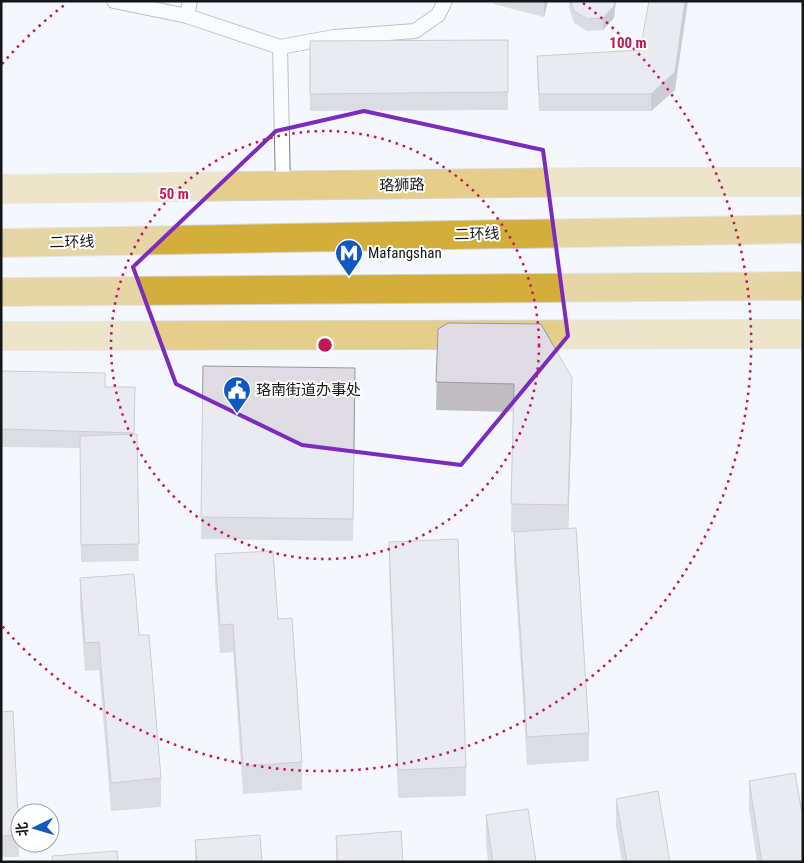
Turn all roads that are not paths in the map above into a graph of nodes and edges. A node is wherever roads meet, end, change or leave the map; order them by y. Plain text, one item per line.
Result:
1 (114, 1) edge
2 (190, 1) edge
3 (446, 1) edge
4 (187, 16) junction
5 (280, 47) junction
6 (803, 182) edge
7 (283, 188) junction
8 (1, 189) edge
9 (803, 229) edge
10 (1, 243) edge
11 (803, 286) edge
12 (1, 292) edge
13 (803, 334) edge
14 (1, 336) edge

1 - 4 lane
2 - 4 lane
3 - 5 lane
4 - 5 lane
5 - 7 lane
6 - 7 main road, 珞狮路
7 - 8 main road, 珞狮路
9 - 10 highway, 二环线
11 - 12 highway
13 - 14 main road

